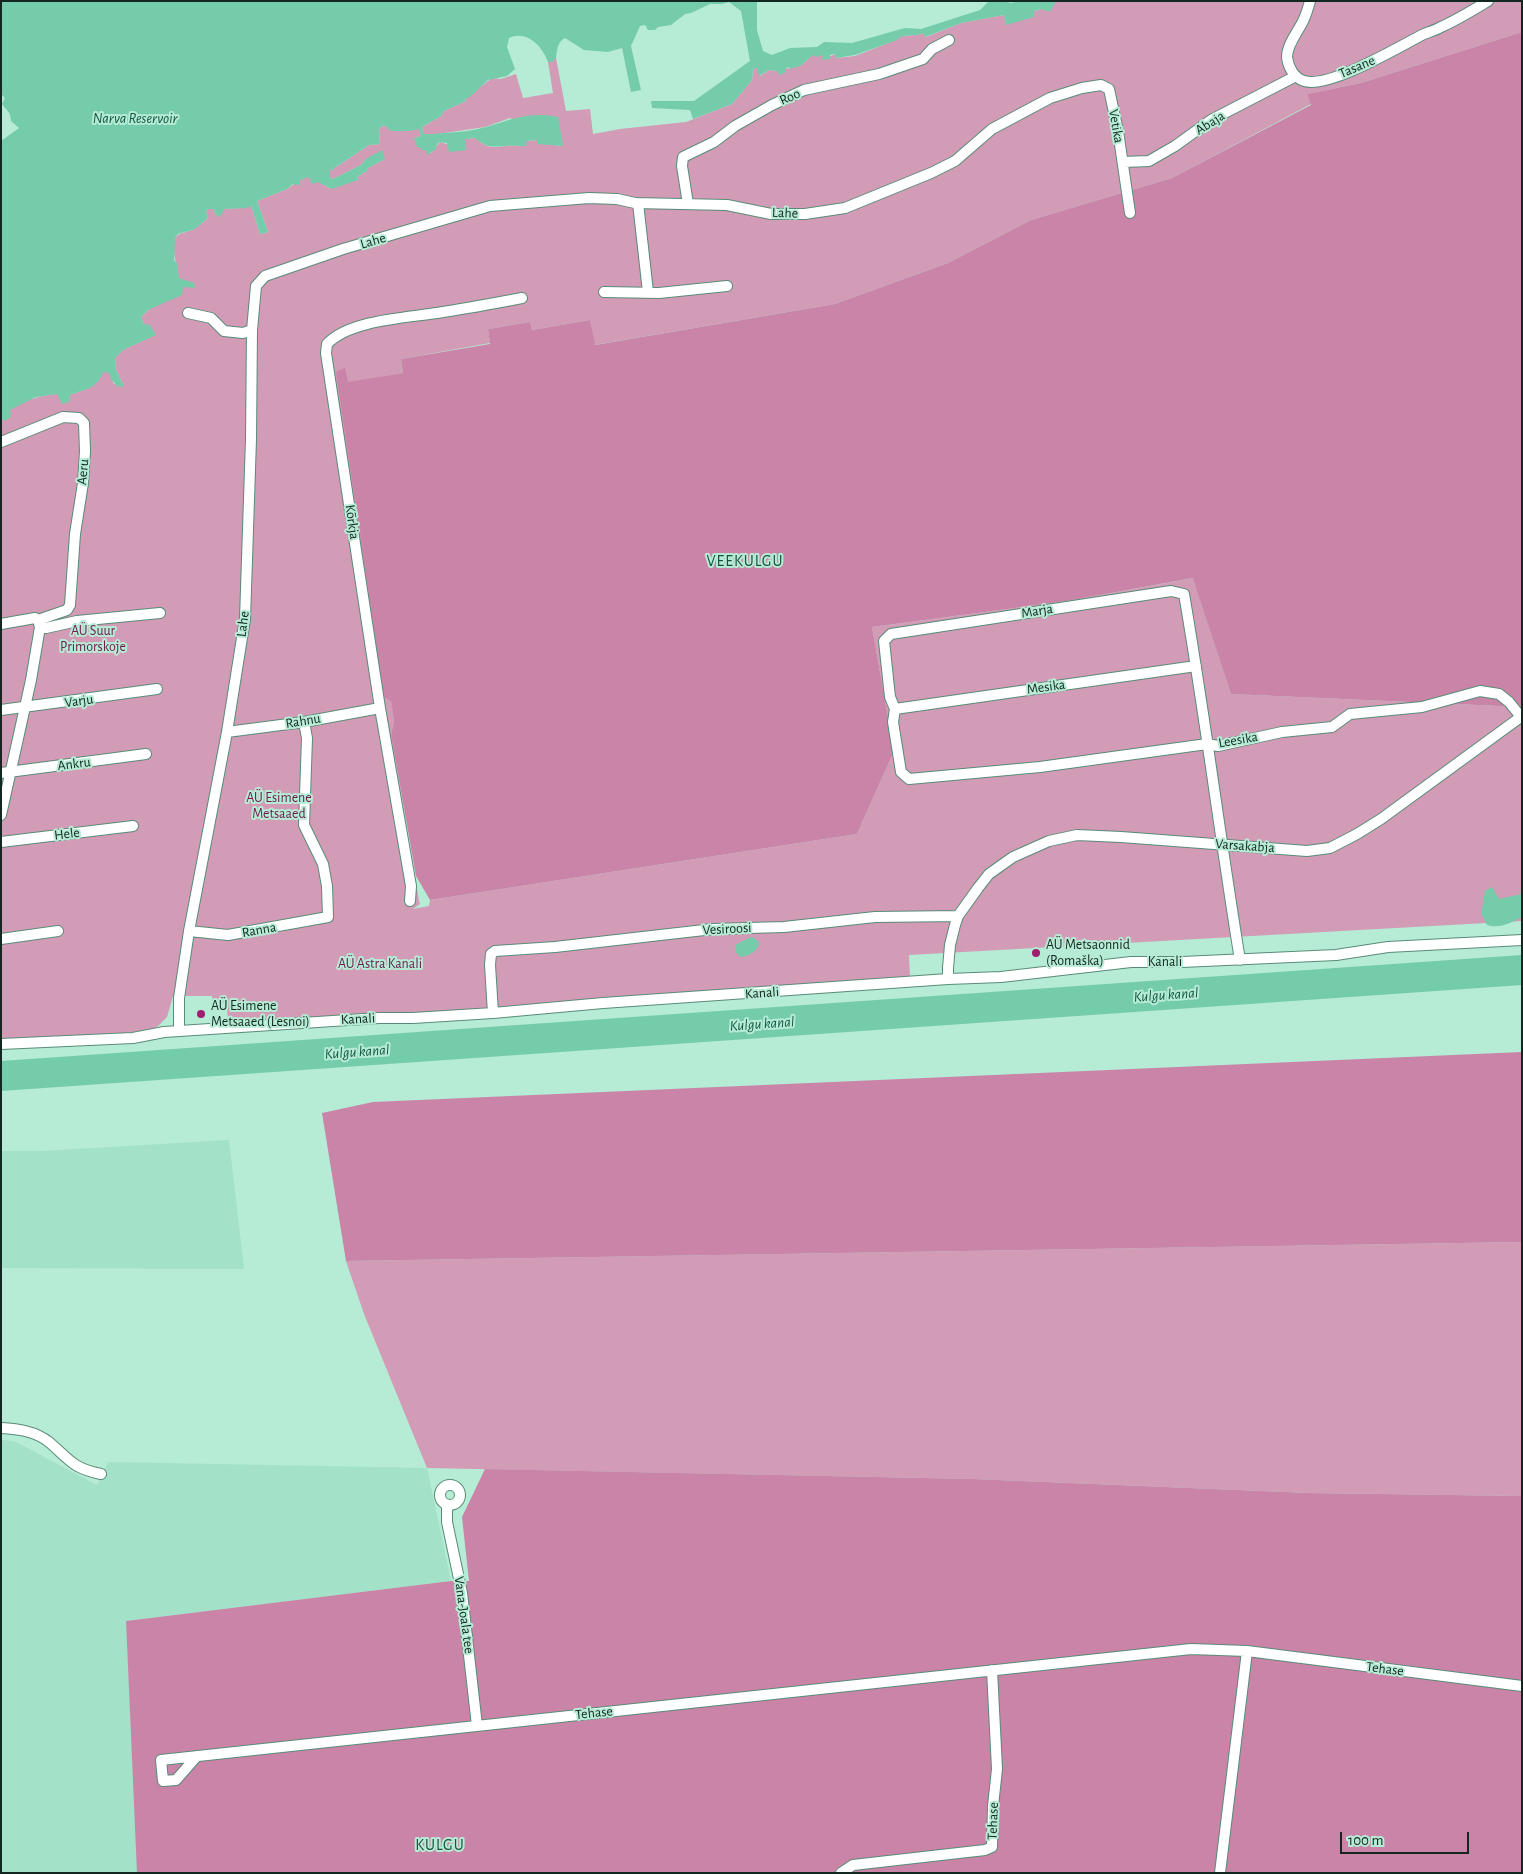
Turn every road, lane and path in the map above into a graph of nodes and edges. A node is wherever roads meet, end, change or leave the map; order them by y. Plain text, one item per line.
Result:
1 (1310, 1) edge
2 (1488, 1) edge
3 (949, 40) dead end
4 (1296, 76) junction
5 (1110, 89) joint
6 (1123, 162) junction
7 (638, 203) junction
8 (688, 204) junction
9 (1130, 213) dead end
10 (727, 286) dead end
11 (604, 292) dead end
12 (648, 292) junction
13 (522, 298) dead end
14 (188, 313) dead end
15 (252, 330) junction
16 (1, 442) edge
17 (160, 612) dead end
18 (39, 623) junction
19 (1, 624) edge
20 (1196, 666) junction
21 (157, 689) dead end
22 (380, 708) junction
23 (23, 709) junction
24 (895, 709) junction
25 (1, 710) edge
26 (1521, 716) edge
27 (304, 722) junction
28 (227, 732) junction
29 (1207, 744) junction
30 (146, 754) dead end
31 (5, 772) edge
32 (1, 815) edge
33 (133, 826) dead end
34 (1, 842) edge
35 (1221, 845) junction
36 (410, 901) dead end
37 (958, 916) junction
38 (58, 931) dead end
39 (189, 931) junction
40 (1, 939) edge
41 (1522, 940) edge
42 (1240, 960) junction
43 (948, 979) junction
44 (493, 1013) junction
45 (179, 1031) junction
46 (1, 1044) edge
47 (1, 1428) edge
48 (101, 1474) dead end
49 (447, 1504) dead end
50 (1247, 1651) junction
51 (992, 1670) junction
52 (1522, 1686) edge
53 (477, 1726) junction
54 (197, 1756) dead end
55 (841, 1873) edge
56 (1220, 1873) edge

1 - 4 street
2 - 4 street, Tasane
3 - 8 street, Roo
4 - 6 street, Abaja
5 - 6 street, Vetika
5 - 8 street, Lahe
6 - 9 street, Vetika
7 - 8 street, Lahe
7 - 12 street
7 - 15 street, Lahe
10 - 12 street
11 - 12 street
13 - 22 street, Kõrkja
14 - 15 street
15 - 28 street, Lahe
16 - 18 street, Aeru
17 - 18 street
18 - 19 street
18 - 23 street
20 - 24 street, Mesika
20 - 24 street, Marja
20 - 29 street
21 - 23 street, Varju
22 - 27 street, Rahnu
22 - 36 street, Kõrkja
23 - 25 street, Varju
23 - 31 street
24 - 29 street, Leesika
26 - 29 street, Leesika
26 - 35 street, Varsakabja
27 - 28 street, Rahnu
27 - 39 street, Ranna
28 - 39 street, Lahe
29 - 35 street
30 - 31 street, Ankru
31 - 32 street
33 - 34 street, Hele
35 - 37 street, Varsakabja
35 - 42 street
37 - 43 street
37 - 44 street, Vesiroosi
38 - 40 street
39 - 45 street, Lahe
41 - 42 street, Kanali
42 - 43 street, Kanali
43 - 44 street, Kanali
44 - 45 street, Kanali
45 - 46 street, Kanali
47 - 48 street
49 - 53 street, Vana-Joala tee
50 - 51 street, Tehase
50 - 52 street, Tehase
50 - 56 street
51 - 53 street, Tehase
51 - 55 street, Tehase
53 - 54 street, Tehase

